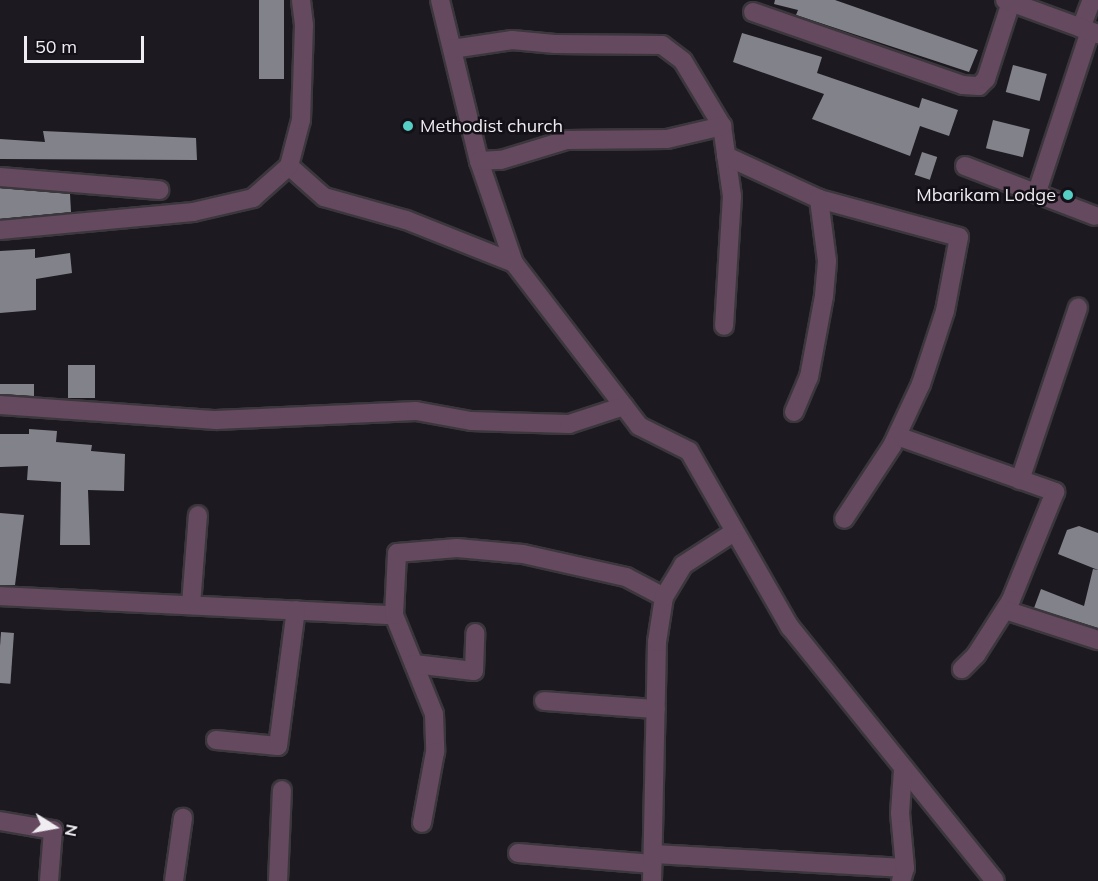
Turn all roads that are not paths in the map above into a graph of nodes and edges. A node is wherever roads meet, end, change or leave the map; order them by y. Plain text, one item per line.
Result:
1 (301, 0) edge
2 (440, 0) edge
3 (1092, 0) edge
4 (1008, 1) edge
5 (753, 12) dead end
6 (1090, 31) edge
7 (452, 50) junction
8 (722, 126) junction
9 (726, 156) junction
10 (479, 161) junction
11 (289, 166) junction
12 (965, 166) dead end
13 (0, 177) edge
14 (159, 190) dead end
15 (1037, 192) junction
16 (819, 199) junction
17 (1095, 216) dead end
18 (0, 230) edge
19 (514, 263) junction
20 (1078, 308) dead end
21 (724, 326) dead end
22 (0, 405) edge
23 (624, 406) junction
24 (794, 412) dead end
25 (897, 436) junction
26 (1020, 480) junction
27 (198, 514) dead end
28 (844, 519) dead end
29 (734, 532) junction
30 (0, 596) edge
31 (664, 597) junction
32 (191, 605) junction
33 (296, 610) junction
34 (1005, 610) junction
35 (394, 615) junction
36 (475, 633) dead end
37 (1098, 640) edge
38 (414, 664) junction
39 (962, 669) dead end
40 (544, 701) dead end
41 (656, 709) junction
42 (216, 740) dead end
43 (903, 770) junction
44 (282, 790) dead end
45 (183, 818) dead end
46 (0, 822) edge
47 (422, 823) dead end
48 (518, 853) dead end
49 (653, 866) edge
50 (903, 874) edge
51 (49, 881) edge
52 (174, 881) edge
53 (278, 881) edge
54 (995, 881) edge

1 - 11 street
2 - 7 street
3 - 6 street
4 - 5 street
4 - 6 street
6 - 15 street
7 - 8 street
7 - 10 street
8 - 9 street
8 - 10 street
9 - 16 street
9 - 21 street
10 - 19 street
11 - 18 street
11 - 19 street
12 - 15 street
13 - 14 street
15 - 17 street
16 - 24 street
16 - 25 street
19 - 23 street
20 - 26 street
22 - 23 street
23 - 29 street
25 - 26 street
25 - 28 street
26 - 34 street
27 - 32 street
29 - 31 street
29 - 43 street
30 - 32 street
31 - 35 street
31 - 41 street
32 - 33 street
33 - 35 street
33 - 42 street
34 - 37 street
34 - 39 street
35 - 38 street
36 - 38 street
38 - 47 street
40 - 41 street
41 - 49 street
43 - 50 street
43 - 54 street
44 - 53 street
45 - 52 street
46 - 51 street
48 - 49 street
49 - 50 street

